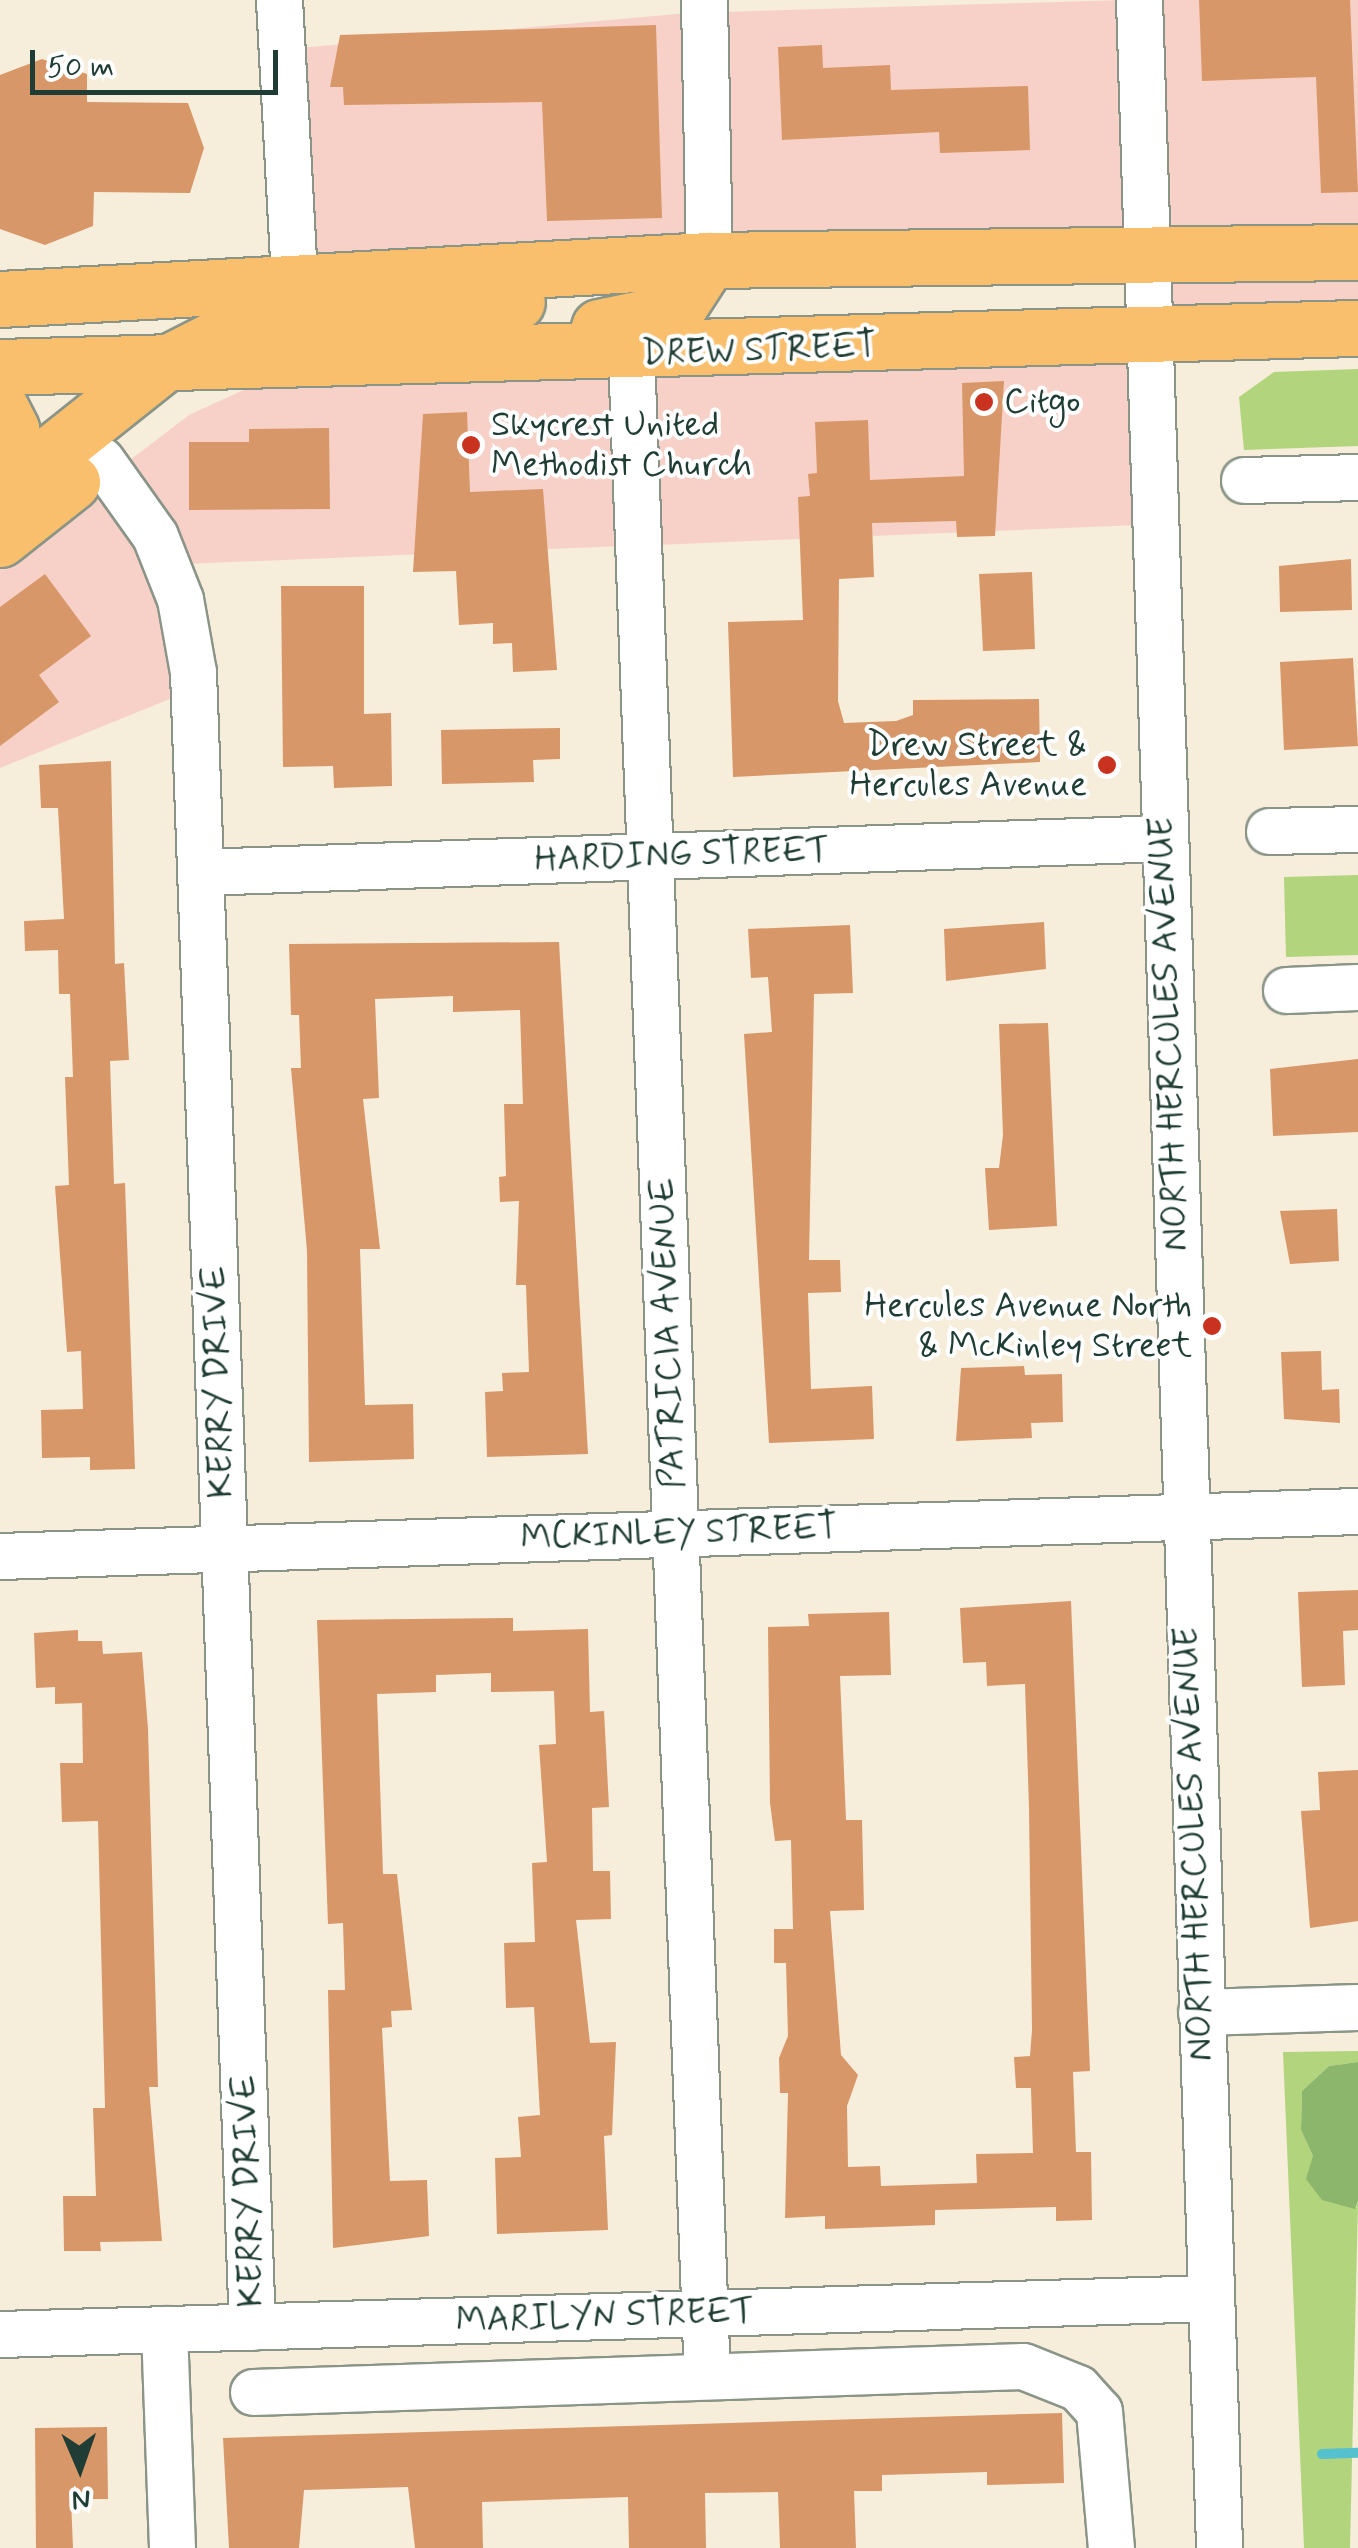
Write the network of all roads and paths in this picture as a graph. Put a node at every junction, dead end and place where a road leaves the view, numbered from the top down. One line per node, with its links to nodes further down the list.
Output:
1 (279, 0): 7 (street)
2 (704, 0): 6 (street)
3 (1139, 0): 4 (street, NORTH HERCULES AVENUE)
4 (1150, 250): 5 (main road, DREW STREET); 6 (main road, DREW STREET); 10 (street, NORTH HERCULES AVENUE)
5 (1358, 252)
6 (700, 278): 7 (main road, DREW STREET); 12 (main road); 14 (main road, DREW STREET)
7 (294, 282): 8 (main road, DREW STREET)
8 (0, 299)
9 (1358, 328): 10 (main road, DREW STREET)
10 (1152, 338): 11 (main road, DREW STREET); 23 (street, NORTH HERCULES AVENUE)
11 (631, 354): 12 (main road, DREW STREET); 24 (street, PATRICIA AVENUE)
12 (435, 359): 13 (main road, DREW STREET)
13 (256, 364): 14 (main road, DREW STREET); 17 (main road)
14 (161, 366): 15 (main road, DREW STREET); 20 (main road)
15 (0, 367)
16 (0, 407): 20 (main road)
17 (101, 460): 20 (main road); 25 (street, KERRY DRIVE)
18 (1358, 477): 19 (street)
19 (1244, 480)
20 (0, 508)
21 (1358, 829): 22 (street)
22 (1269, 831)
23 (1163, 838): 24 (street, HARDING STREET); 29 (street, NORTH HERCULES AVENUE)
24 (653, 856): 25 (street, HARDING STREET); 30 (street, PATRICIA AVENUE)
25 (201, 872): 31 (street, KERRY DRIVE)
26 (1358, 987): 27 (street)
27 (1286, 990)
28 (1358, 1511): 29 (street, MCKINLEY STREET)
29 (1182, 1517): 30 (street, MCKINLEY STREET); 34 (street, NORTH HERCULES AVENUE)
30 (674, 1532): 31 (street, MCKINLEY STREET); 36 (street, PATRICIA AVENUE)
31 (224, 1548): 32 (street, MCKINLEY STREET); 37 (street, KERRY DRIVE)
32 (0, 1556)
33 (1358, 2007): 34 (street)
34 (1201, 2012): 35 (street, NORTH HERCULES AVENUE)
35 (1210, 2298): 36 (street, MARILYN STREET); 44 (street, NORTH HERCULES AVENUE)
36 (704, 2312): 37 (street, MARILYN STREET); 40 (street, PATRICIA AVENUE)
37 (252, 2327): 38 (street, MARILYN STREET)
38 (164, 2329): 39 (street, MARILYN STREET); 42 (street)
39 (0, 2334)
40 (706, 2374): 41 (street); 43 (street)
41 (253, 2392)
42 (172, 2548)
43 (1111, 2548)
44 (1219, 2548)

